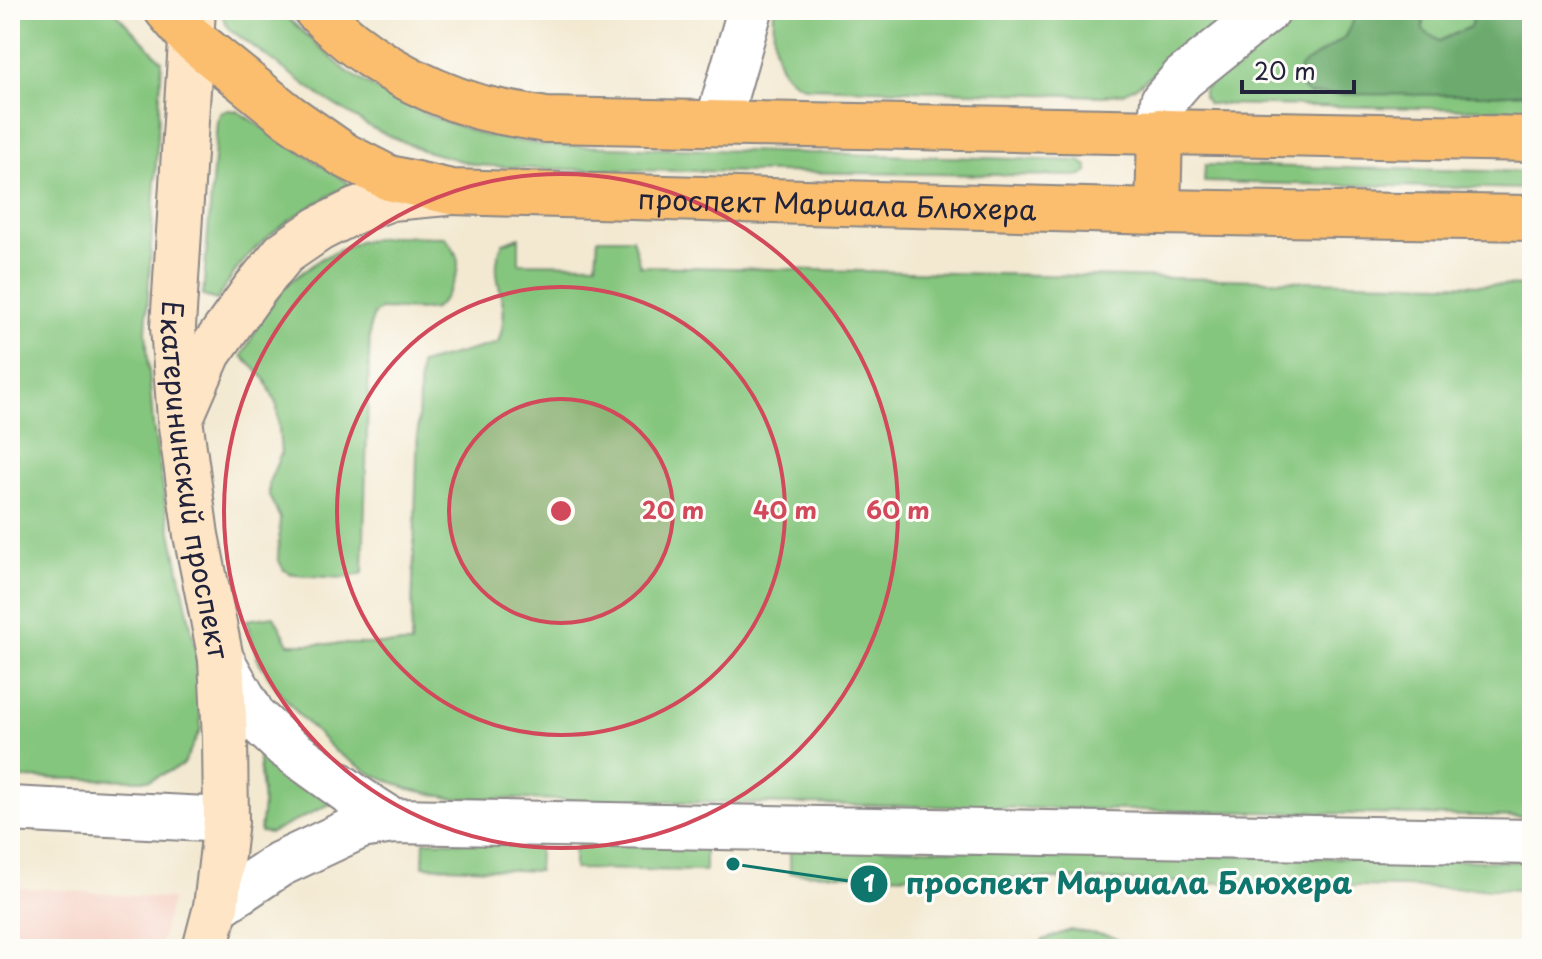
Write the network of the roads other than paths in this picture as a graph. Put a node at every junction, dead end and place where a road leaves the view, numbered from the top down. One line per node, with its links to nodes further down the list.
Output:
1 (316, 10): 5 (main road)
2 (750, 10): 5 (street)
3 (1268, 10): 6 (street)
4 (183, 19): 8 (main road, проспект Маршала Блюхера); 11 (street, Екатерининский проспект)
5 (718, 122): 6 (main road)
6 (1160, 131): 7 (main road); 9 (main road)
7 (1532, 139)
8 (451, 192): 9 (main road, проспект Маршала Блюхера); 11 (street)
9 (1158, 212): 10 (main road, проспект Маршала Блюхера)
10 (1532, 218)
11 (180, 419): 12 (street, Екатерининский проспект)
12 (221, 659): 14 (street, Екатерининский проспект); 15 (street)
13 (10, 809): 14 (street)
14 (226, 820): 17 (street, Екатерининский проспект)
15 (393, 821): 16 (street); 17 (street)
16 (1532, 842)
17 (216, 907): 18 (street, Екатерининский проспект)
18 (205, 949)

